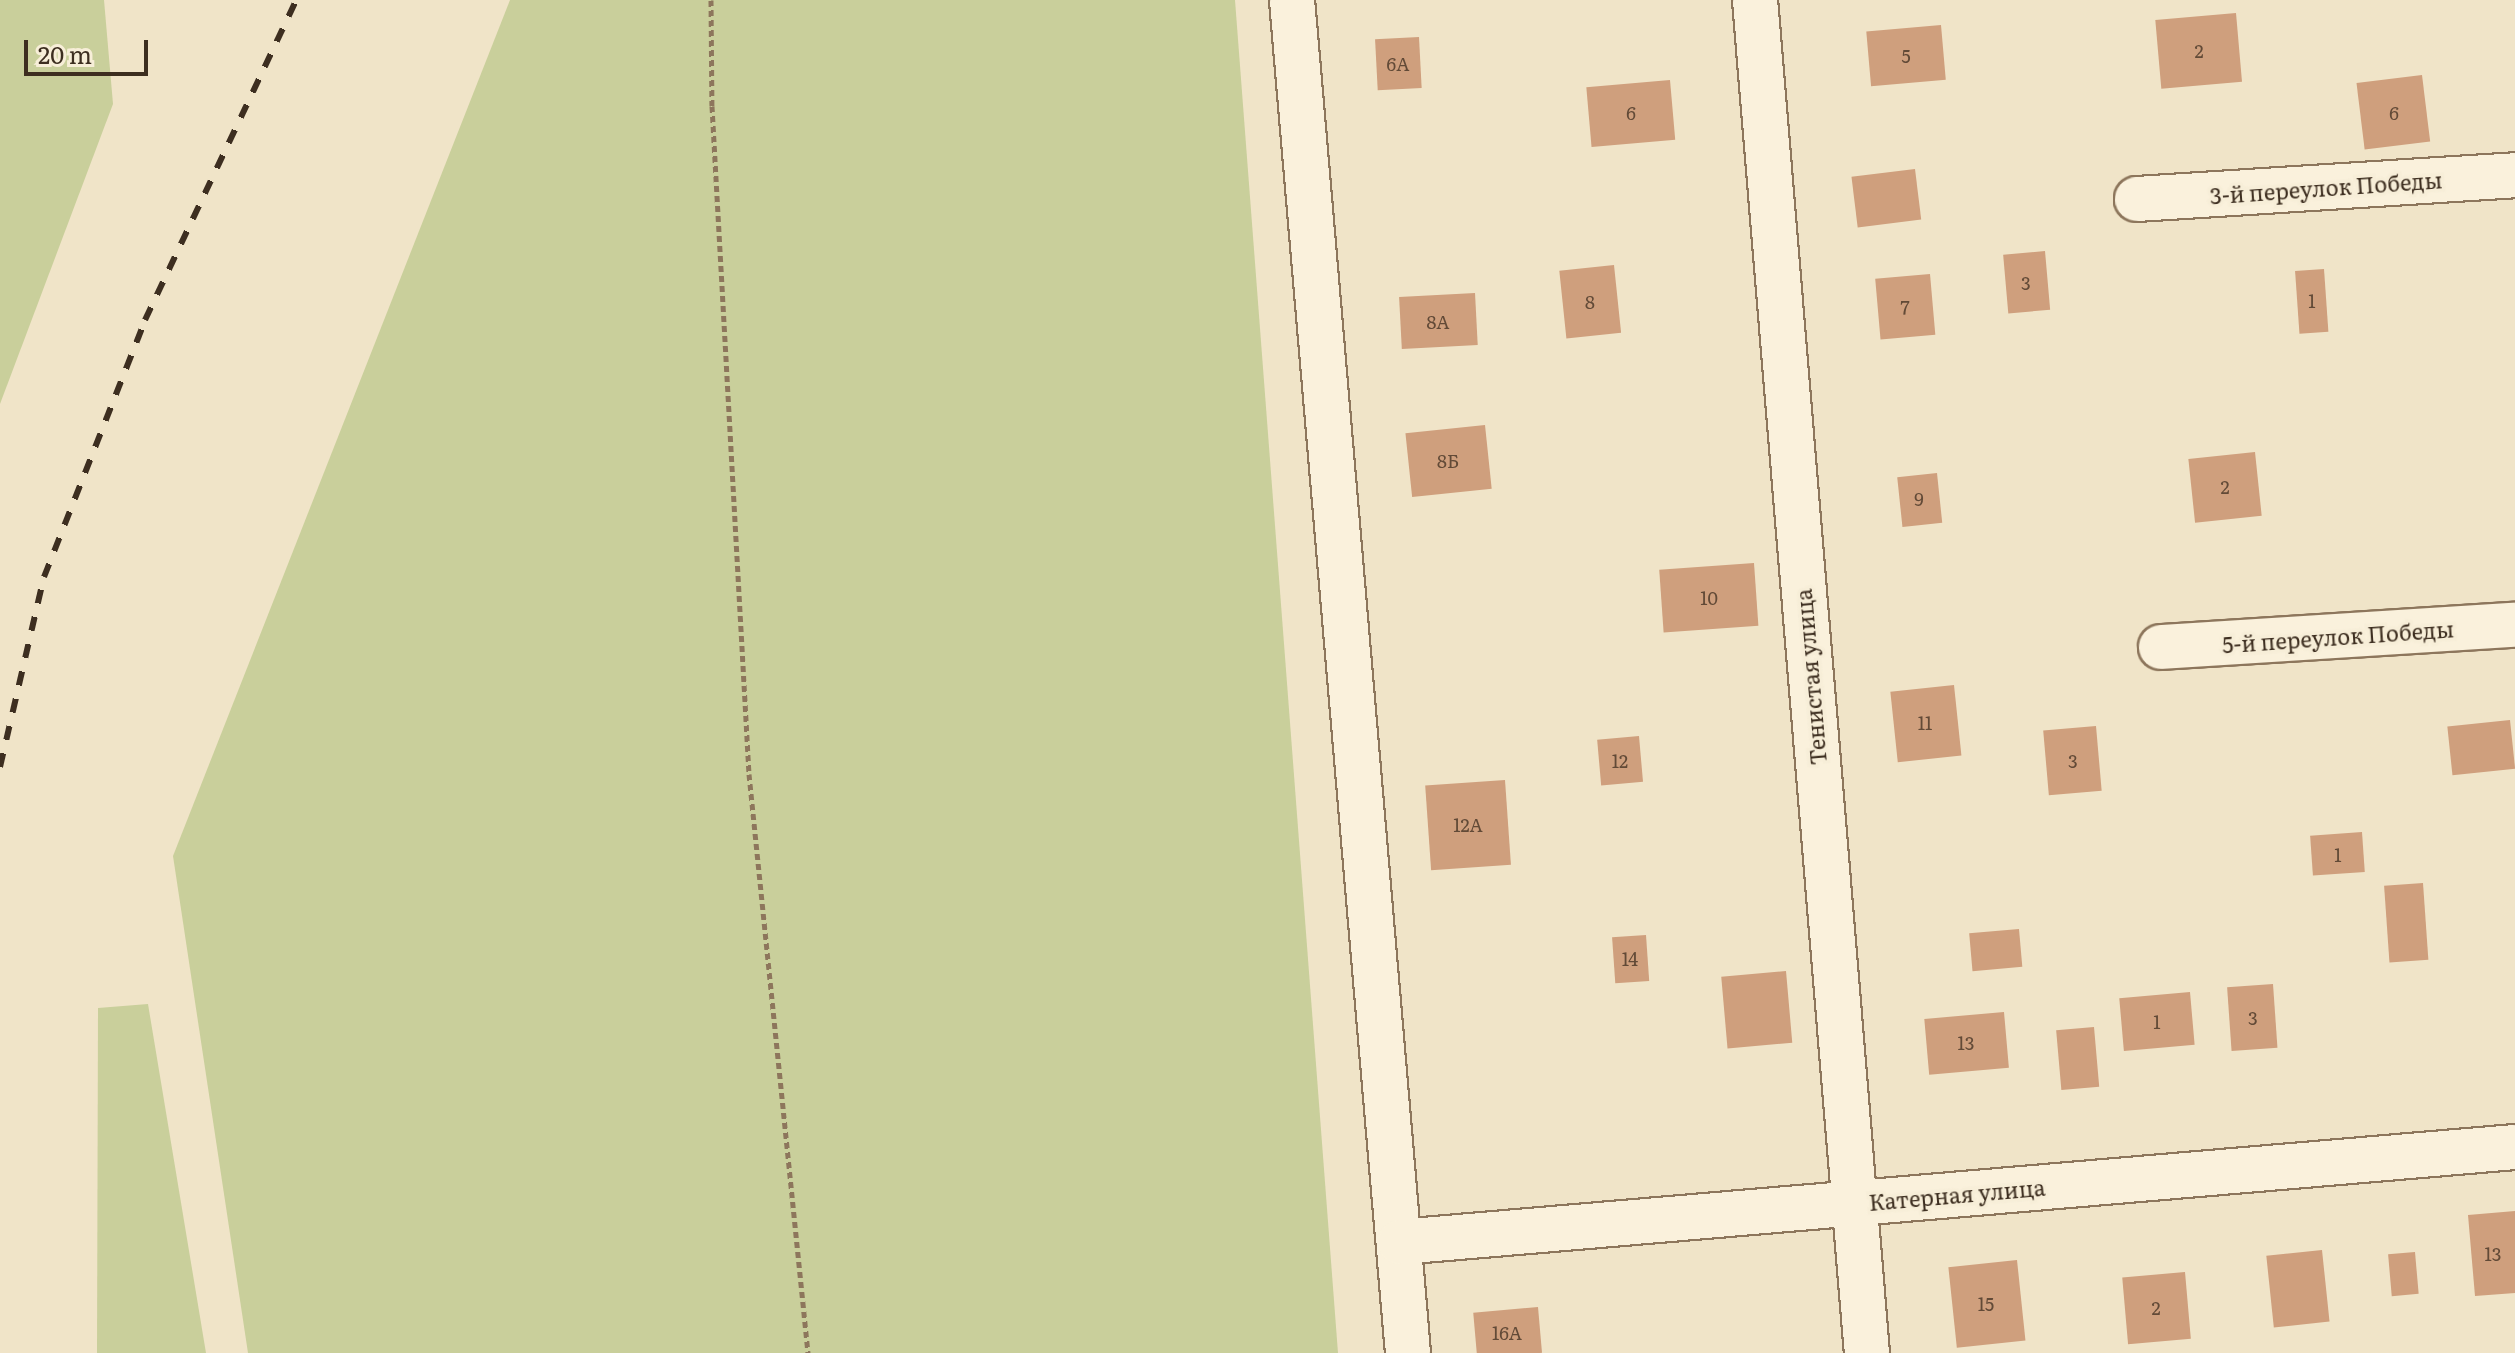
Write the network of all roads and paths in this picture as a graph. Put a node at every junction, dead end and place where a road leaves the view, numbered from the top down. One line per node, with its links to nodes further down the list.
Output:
1 (711, 0): 11 (path)
2 (1292, 0): 10 (street)
3 (1755, 0): 9 (street, Тенистая улица)
4 (2515, 175): 5 (street, 3-й переулок Победы)
5 (2137, 199)
6 (2515, 625): 7 (street, 5-й переулок Победы)
7 (2161, 647)
8 (2515, 1147): 9 (street, Катерная улица)
9 (1853, 1203): 10 (street, Катерная улица); 13 (street, Тенистая улица)
10 (1400, 1242): 12 (street)
11 (808, 1353)
12 (1408, 1353)
13 (1867, 1353)

